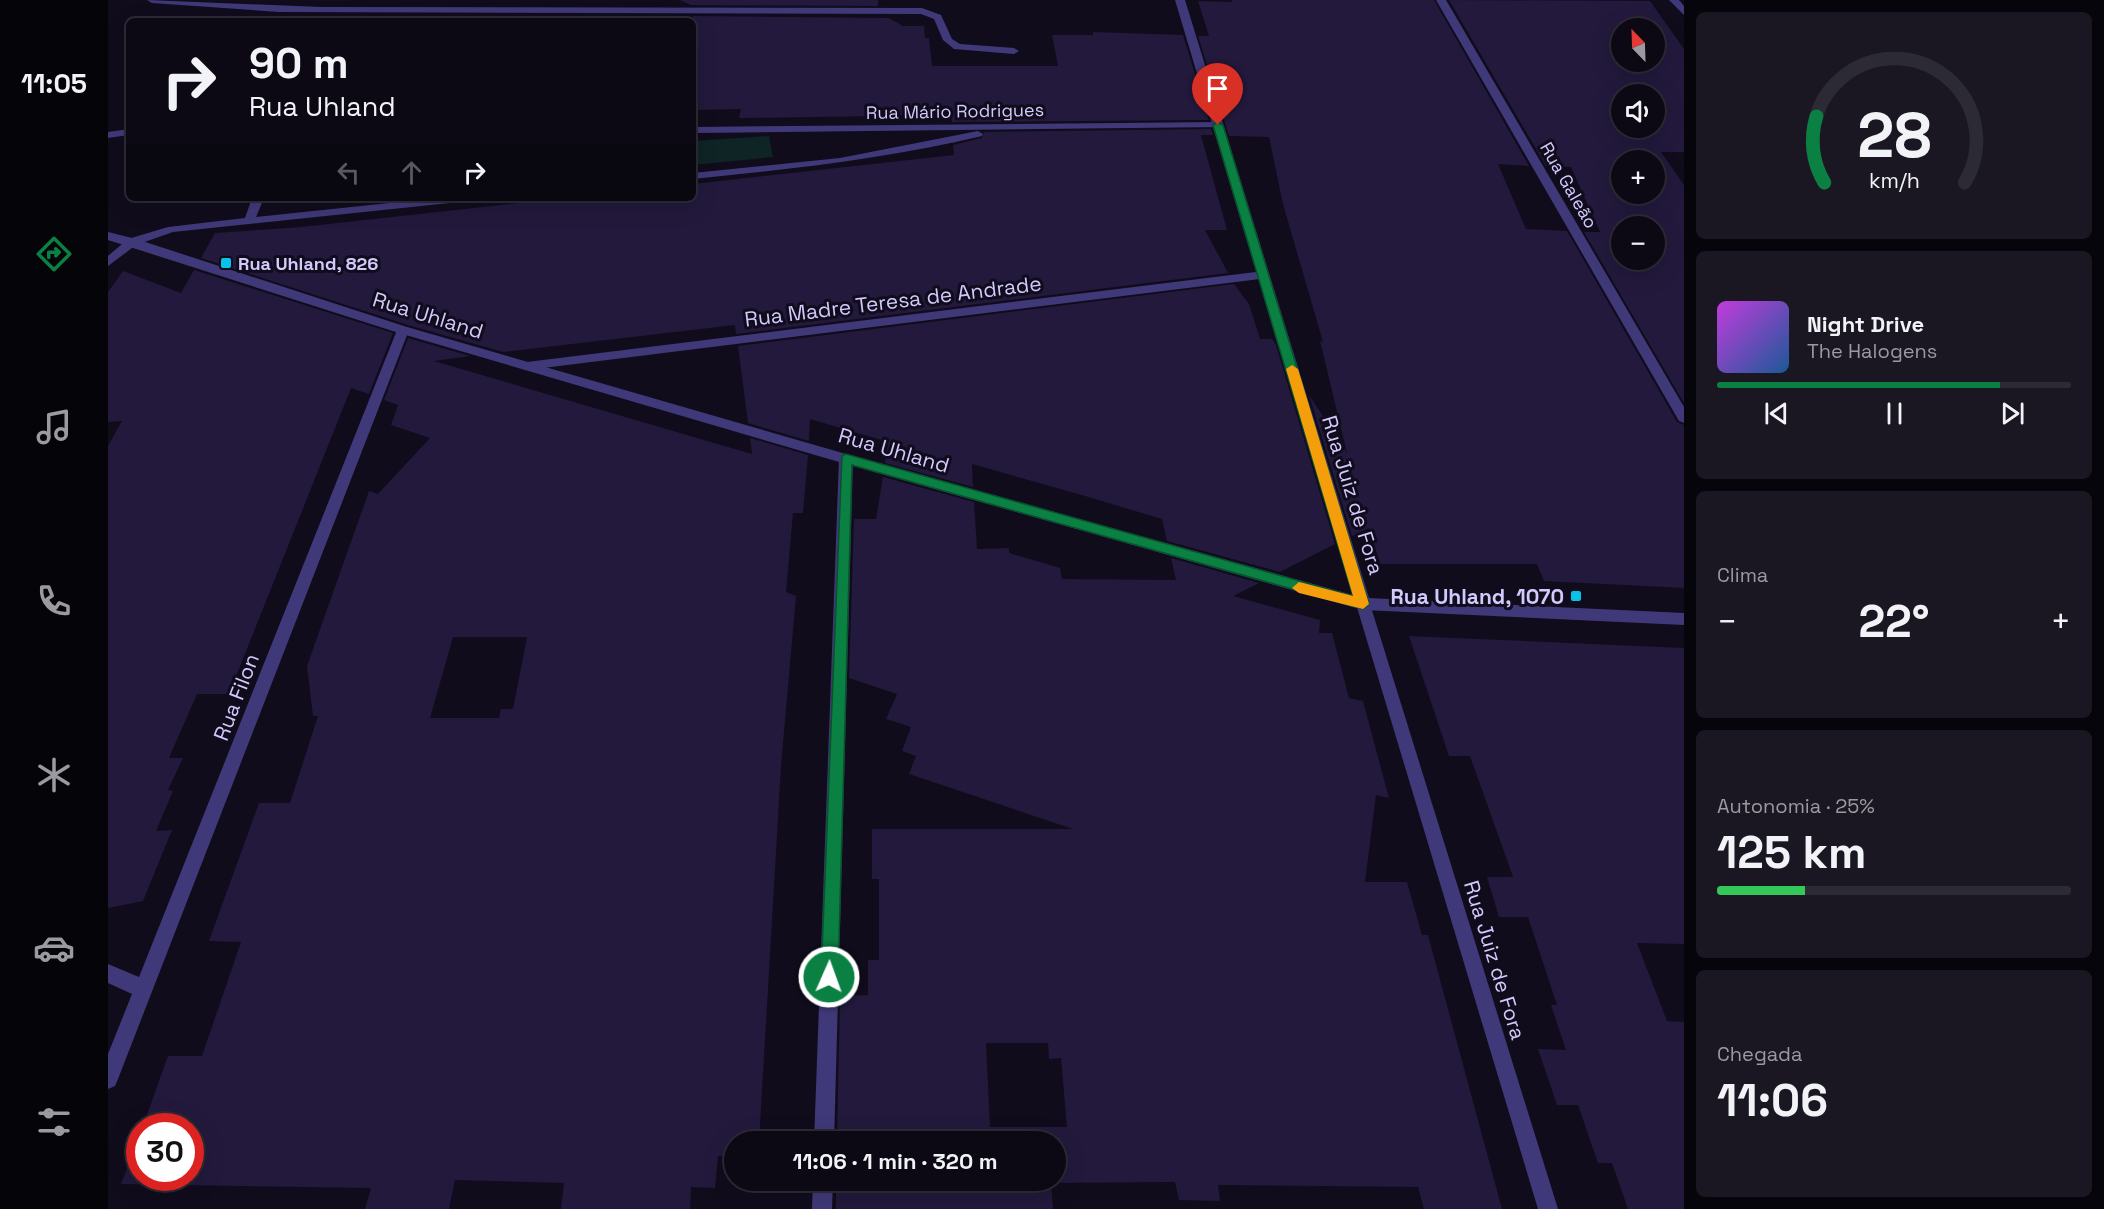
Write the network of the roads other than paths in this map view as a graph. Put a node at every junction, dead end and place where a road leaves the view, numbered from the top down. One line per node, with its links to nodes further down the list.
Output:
1 (152, 0): 5 (street)
2 (1180, 0): 8 (street, Rua Juiz de Fora)
3 (1441, 0): 23 (street, Rua Galeão)
4 (1674, 0): 6 (street)
5 (649, 4): 7 (street)
6 (1684, 12)
7 (1014, 51)
8 (1218, 125): 9 (street, Rua Mário Rodrigues); 20 (street, Rua Juiz de Fora)
9 (1008, 127): 10 (street, Rua Mário Rodrigues); 13 (street)
10 (696, 130)
11 (126, 132): 12 (street)
12 (108, 135)
13 (696, 176)
14 (257, 201): 16 (street)
15 (438, 201): 16 (street)
16 (250, 219): 18 (street)
17 (108, 236): 18 (street, Rua Uhland)
18 (132, 242): 19 (street); 21 (street, Rua Uhland)
19 (108, 262)
20 (1264, 275): 22 (street, Rua Madre Teresa de Andrade); 25 (street, Rua Juiz de Fora)
21 (403, 330): 22 (street, Rua Uhland); 28 (street, Rua Filon)
22 (527, 366): 24 (street, Rua Uhland)
23 (1684, 418)
24 (846, 459): 25 (street, Rua Uhland); 30 (street)
25 (1363, 604): 26 (street, Rua Uhland); 33 (street, Rua Juiz de Fora)
26 (1684, 619)
27 (108, 973): 28 (street)
28 (144, 989): 29 (street, Rua Filon)
29 (108, 1079)
30 (824, 1131)
31 (823, 1191): 32 (street)
32 (822, 1209)
33 (1548, 1209)

